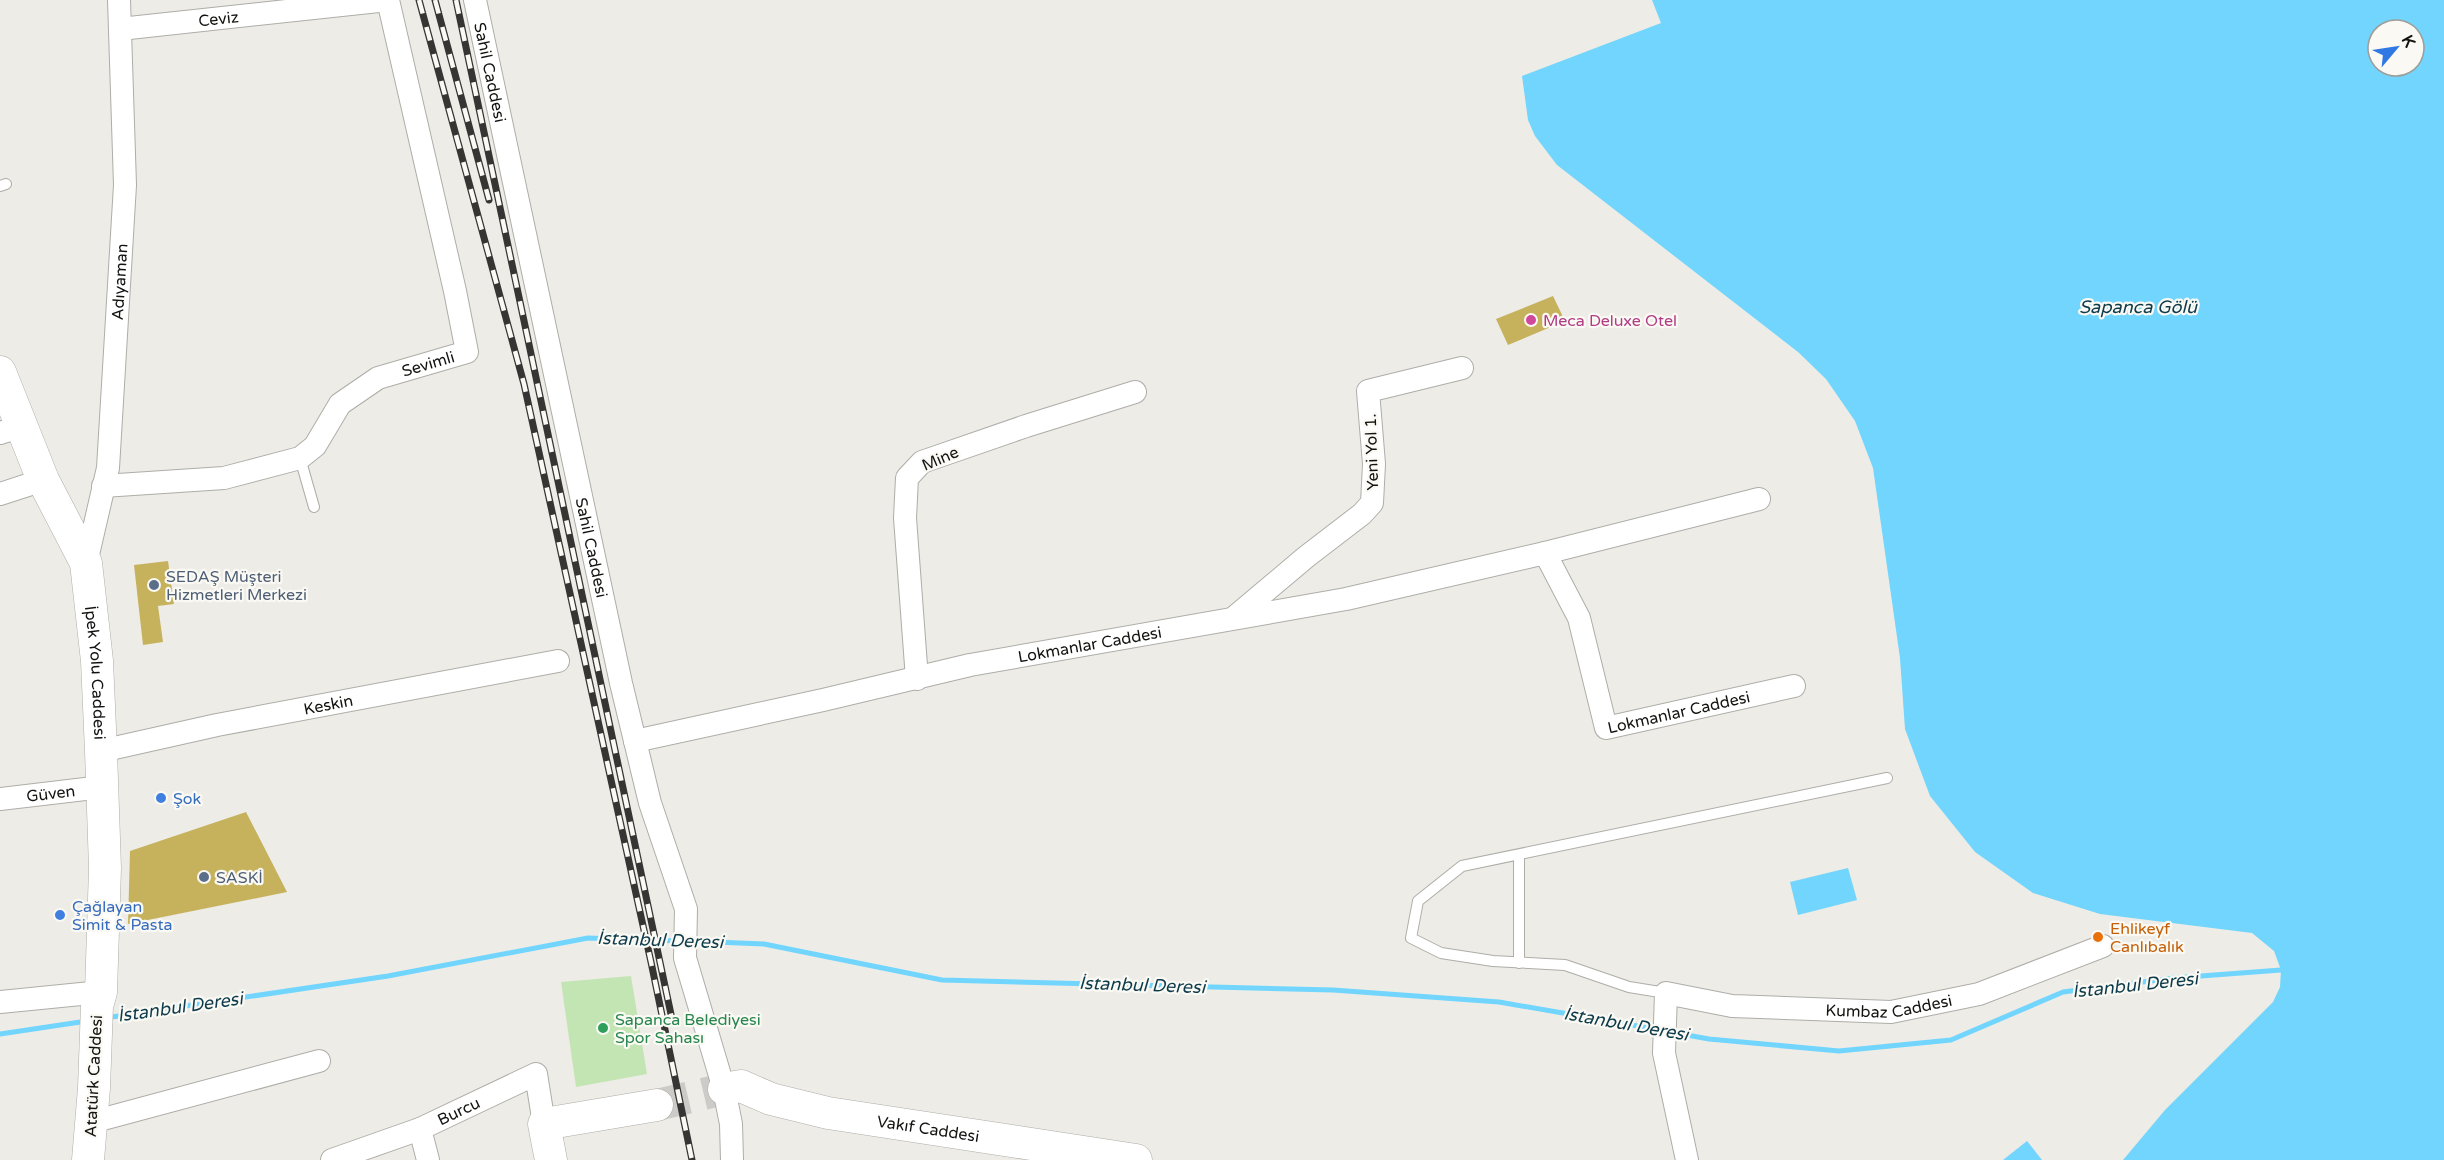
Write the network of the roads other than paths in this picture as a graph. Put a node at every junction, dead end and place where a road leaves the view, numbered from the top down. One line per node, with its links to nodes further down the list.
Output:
1 (119, 0): 4 (street, Adıyaman)
2 (388, 0): 4 (street, Ceviz); 9 (street, Sevimli)
3 (475, 0): 21 (street, Sahil Caddesi)
4 (120, 29): 11 (street, Adıyaman)
5 (1462, 368): 17 (street, Yeni Yol 1.)
6 (0, 372): 8 (street, İpek Yolu Caddesi)
7 (1135, 392): 19 (street, Mine)
8 (11, 430): 10 (street, İpek Yolu Caddesi)
9 (300, 458): 11 (street); 14 (lane)
10 (43, 480): 12 (street); 16 (street, İpek Yolu Caddesi)
11 (103, 486): 16 (street, Adıyaman)
12 (0, 494)
13 (1759, 499): 15 (street, Lokmanlar Caddesi)
14 (314, 507)
15 (1545, 553): 17 (street, Lokmanlar Caddesi); 20 (street, Lokmanlar Caddesi)
16 (86, 563): 22 (street, İpek Yolu Caddesi)
17 (1235, 617): 19 (street, Lokmanlar Caddesi)
18 (558, 661): 22 (street, Keskin)
19 (917, 678): 21 (street, Lokmanlar Caddesi)
20 (1794, 686)
21 (635, 741): 33 (street, Sahil Caddesi)
22 (101, 751): 24 (street, İpek Yolu Caddesi)
23 (1887, 777): 26 (lane)
24 (102, 787): 25 (street, Güven); 30 (street, İpek Yolu Caddesi)
25 (0, 799)
26 (1519, 856): 28 (lane); 28 (lane)
27 (2103, 946): 29 (street, Kumbaz Caddesi)
28 (1519, 963): 29 (lane)
29 (1666, 993): 44 (street)
30 (99, 999): 31 (street); 35 (street, Atatürk Caddesi)
31 (0, 1002)
32 (320, 1061): 35 (street)
33 (724, 1089): 42 (street, Sahil Caddesi); 43 (street, Vakıf Caddesi)
34 (657, 1105): 36 (street)
35 (92, 1122): 38 (street, Atatürk Caddesi)
36 (544, 1124): 37 (street, Burcu); 41 (street)
37 (420, 1129): 39 (street, Burcu); 40 (street)
38 (88, 1160)
39 (332, 1160)
40 (428, 1160)
41 (551, 1160)
42 (732, 1160)
43 (1136, 1160)
44 (1687, 1160)

